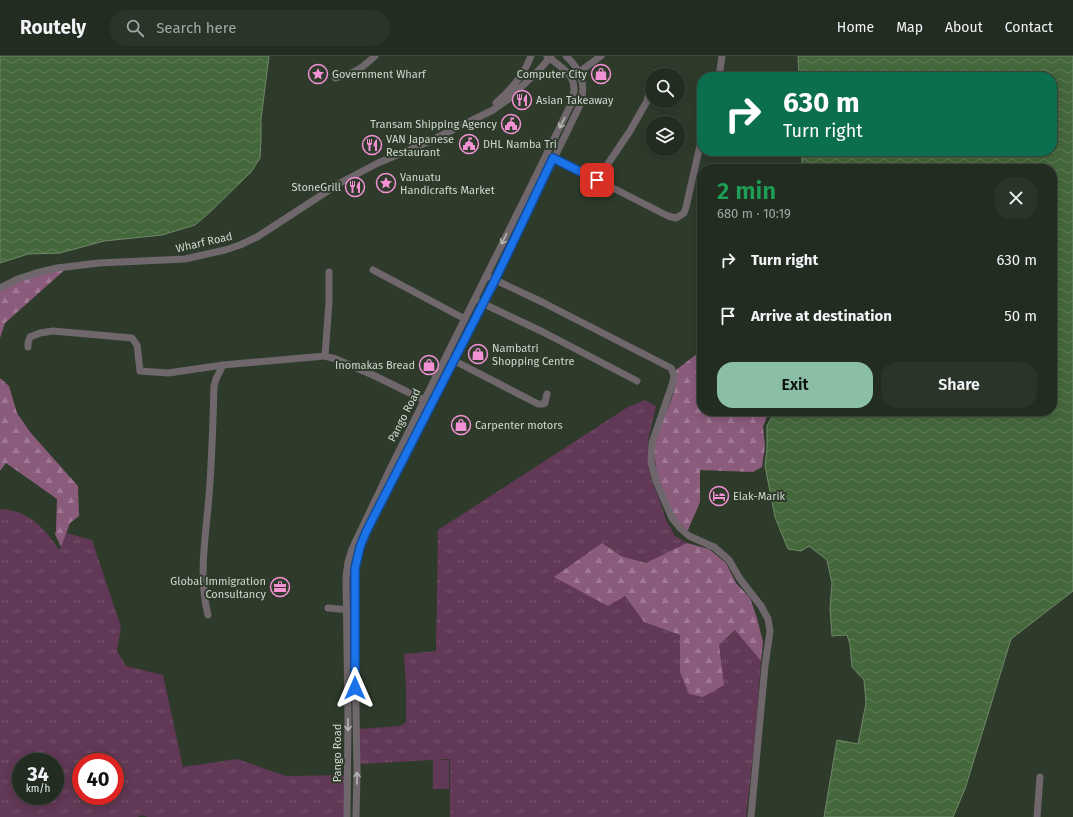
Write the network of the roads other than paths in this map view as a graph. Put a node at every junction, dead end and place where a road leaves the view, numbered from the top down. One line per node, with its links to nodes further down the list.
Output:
1 (375, 56): 9 (street)
2 (531, 56): 12 (street, Wharf Road)
3 (566, 56): 7 (street, Pango Road)
4 (601, 56): 7 (street)
5 (722, 56): 8 (street)
6 (549, 57): 10 (street); 12 (street, Wharf Road)
7 (579, 72): 10 (street); 15 (street, Pango Road)
8 (720, 72)
9 (334, 78)
10 (571, 78): 13 (street, Pango Road, one-way to 13)
11 (645, 105): 16 (street)
12 (481, 117): 21 (street, Wharf Road)
13 (546, 154): 15 (street); 19 (street, Pango Road, one-way to 19)
14 (698, 156): 16 (street)
15 (553, 158): 16 (street); 20 (street, Pango Road)
16 (597, 180)
17 (373, 270): 24 (street)
18 (329, 272): 26 (street)
19 (486, 276): 20 (street); 22 (street, Pango Road)
20 (495, 280): 23 (street, Pango Road); 40 (street)
21 (0, 288)
22 (474, 300): 23 (street); 24 (street, Pango Road)
23 (483, 303): 28 (street, Pango Road); 30 (street)
24 (465, 319): 27 (street, Pango Road)
25 (28, 347): 29 (street)
26 (325, 356): 29 (street); 32 (street)
27 (445, 357): 28 (street); 32 (street, Pango Road)
28 (454, 361): 31 (street); 32 (street, Pango Road)
29 (223, 365): 36 (street)
30 (638, 381)
31 (547, 394)
32 (427, 402): 34 (street, Pango Road); 35 (street, Pango Road)
33 (328, 608): 34 (street)
34 (346, 610): 35 (street); 38 (street, Pango Road, one-way to 38)
35 (354, 610): 39 (street, Pango Road, one-way to 35)
36 (208, 615)
37 (1040, 777): 41 (street)
38 (347, 817)
39 (356, 817)
40 (751, 817)
41 (1037, 817)

